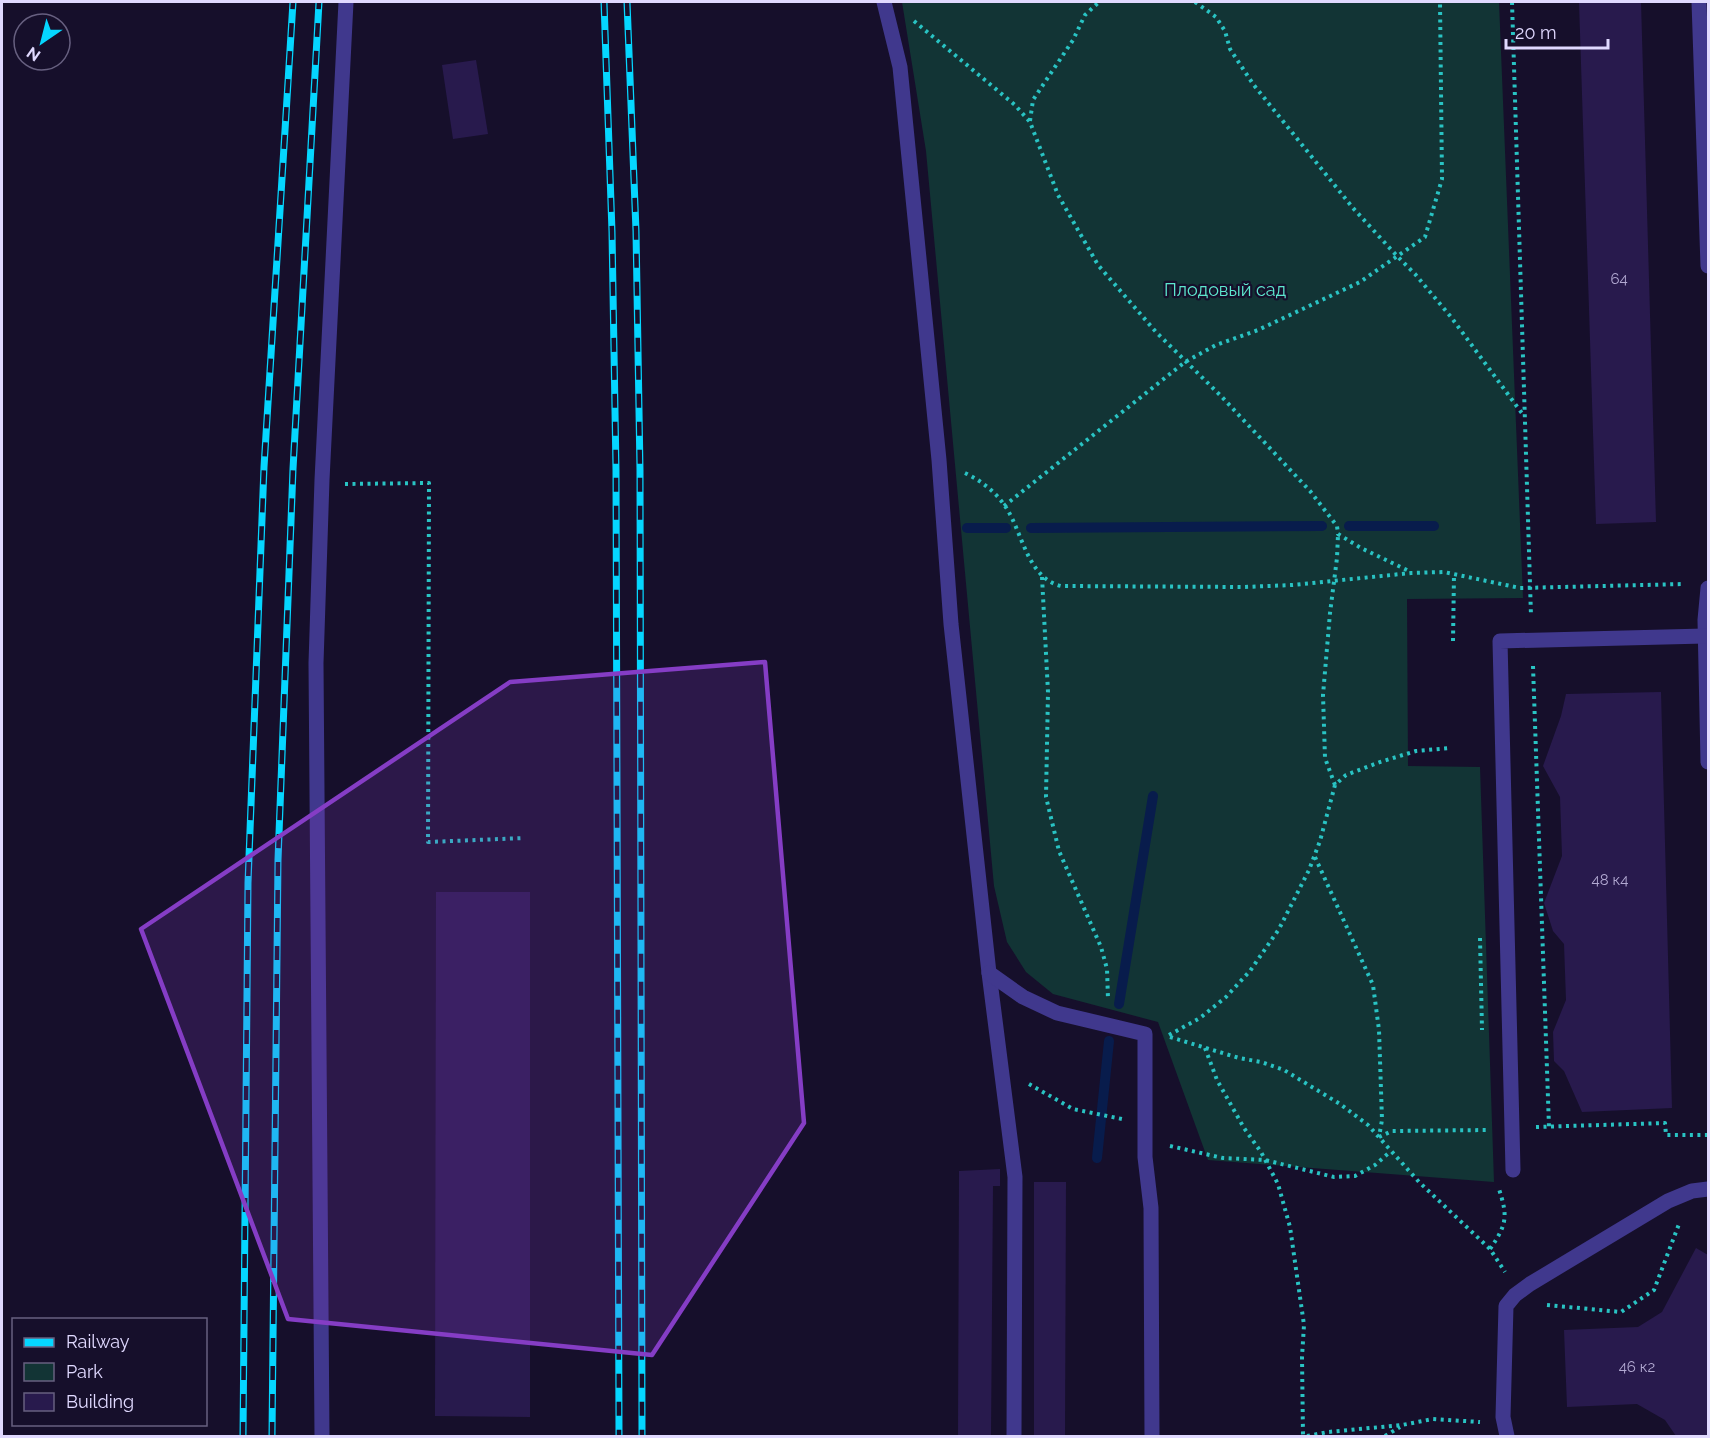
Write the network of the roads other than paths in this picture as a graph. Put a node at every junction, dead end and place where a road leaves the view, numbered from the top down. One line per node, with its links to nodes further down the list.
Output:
1 (346, 2): 12 (lane)
2 (884, 2): 8 (lane)
3 (1699, 2): 4 (lane)
4 (1708, 266)
5 (1708, 588): 6 (lane)
6 (1705, 636): 7 (lane); 9 (lane)
7 (1708, 762)
8 (989, 973): 13 (lane); 14 (lane)
9 (1513, 1170)
10 (1708, 1189): 11 (lane)
11 (1506, 1430)
12 (322, 1437)
13 (1014, 1437)
14 (1152, 1437)

